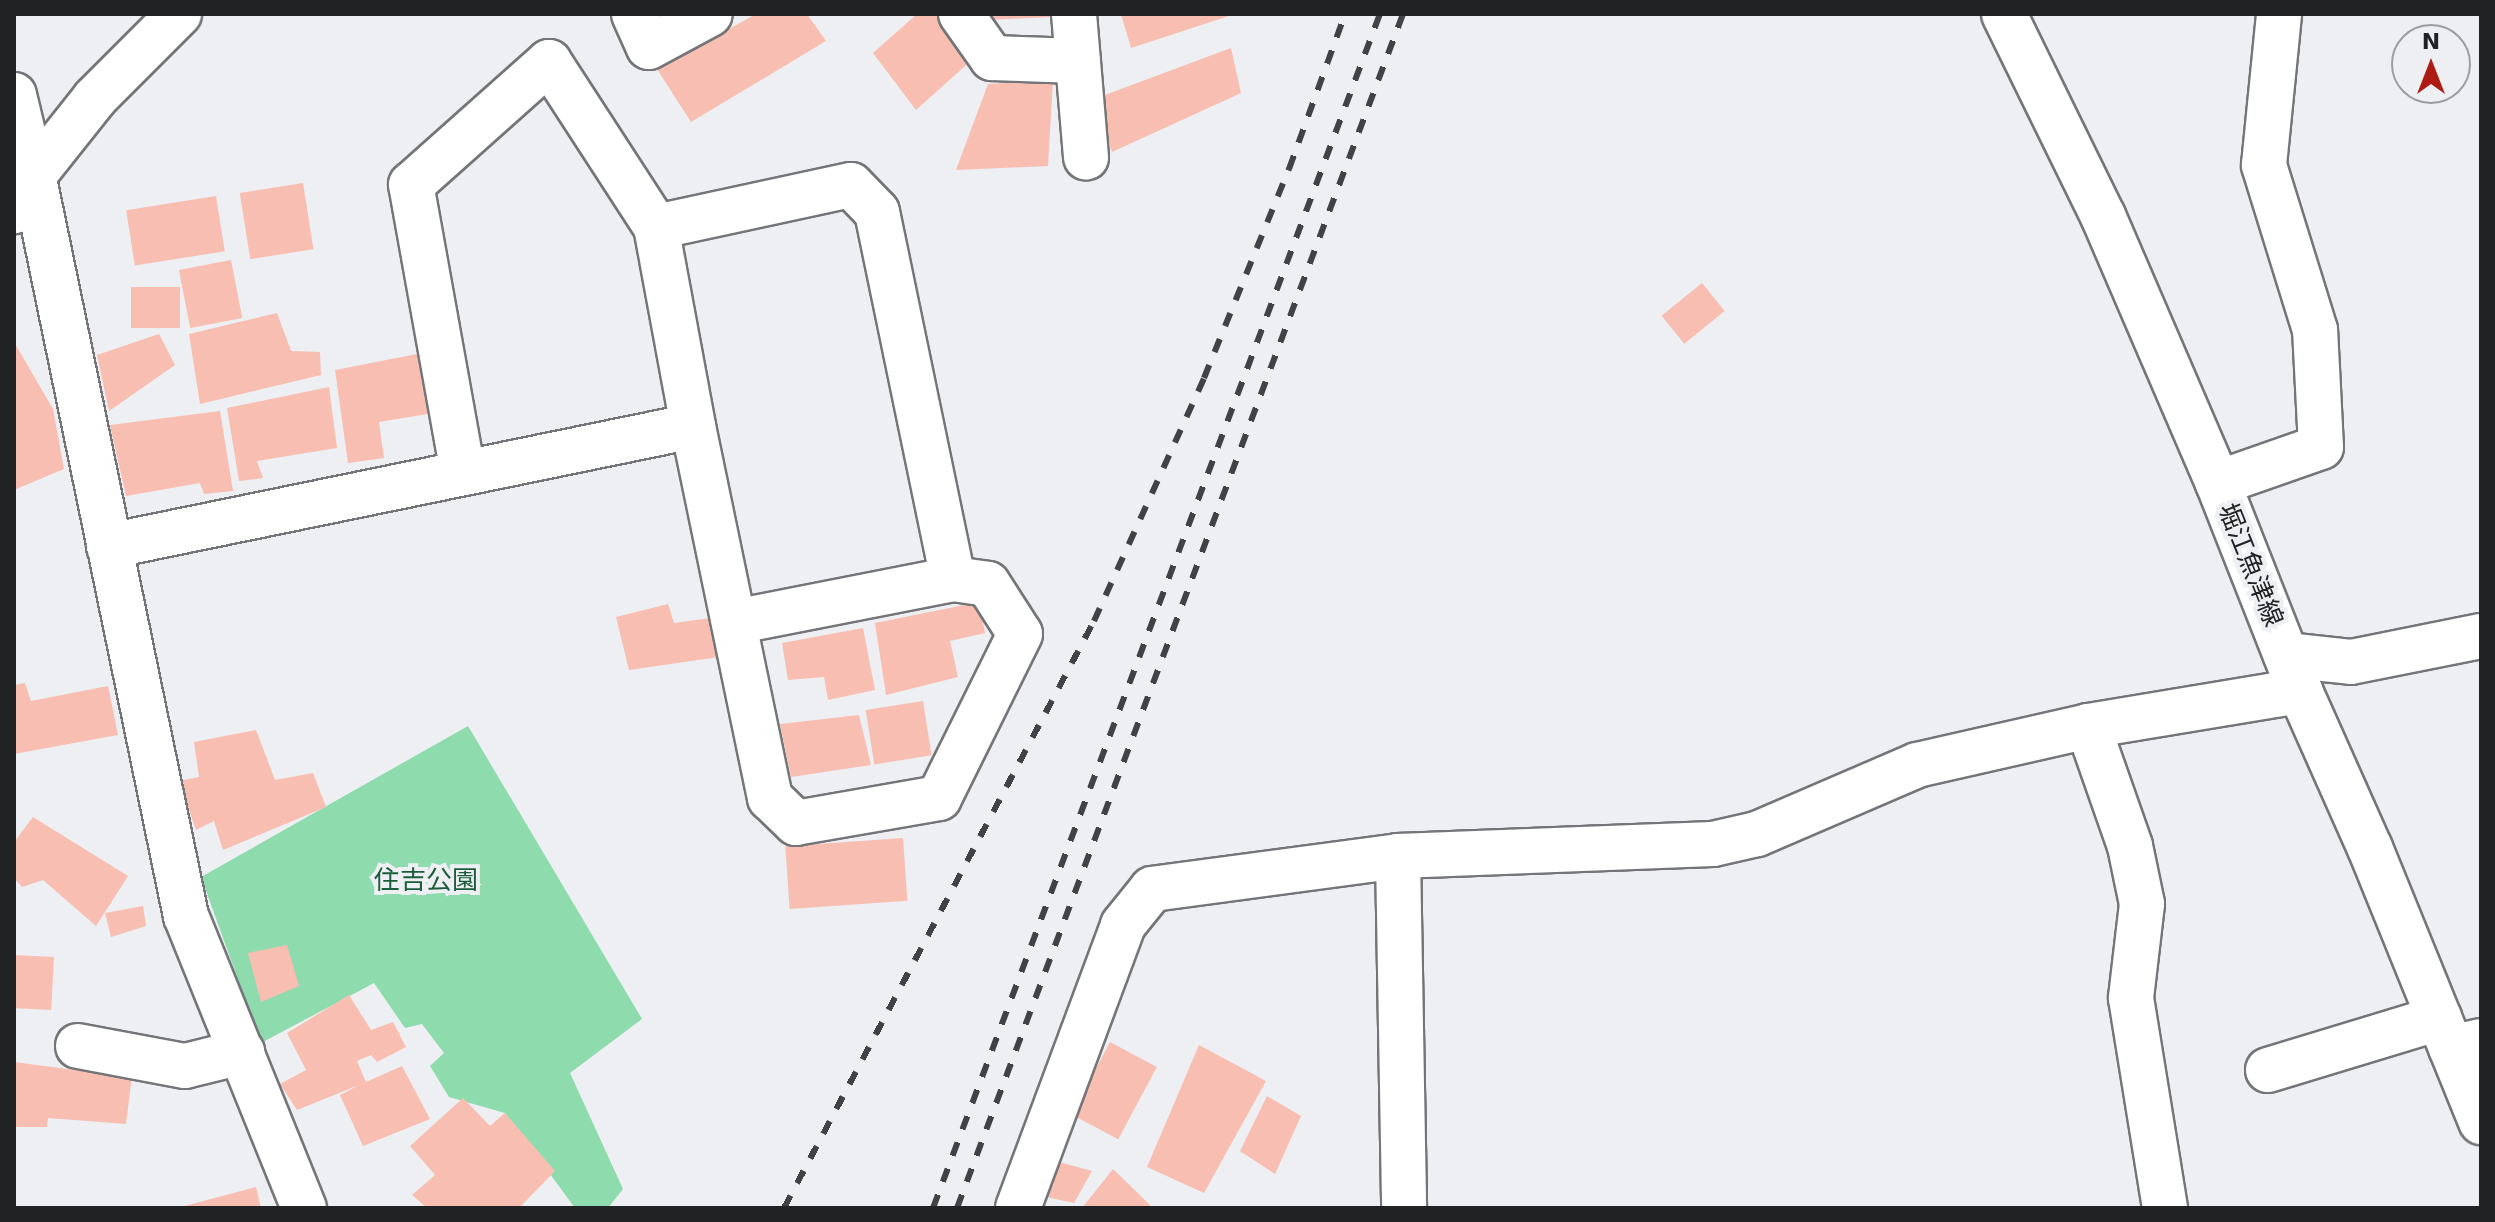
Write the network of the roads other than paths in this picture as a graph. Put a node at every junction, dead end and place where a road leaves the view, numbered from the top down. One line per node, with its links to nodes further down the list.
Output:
1 (179, 14): 11 (street)
2 (634, 14): 3 (street)
3 (710, 14)
4 (961, 14): 8 (street)
5 (1074, 14): 8 (street)
6 (2004, 14): 15 (street, 堀江魚津線)
7 (2279, 14): 15 (street)
8 (1078, 61): 10 (street)
9 (14, 95): 11 (street)
10 (1086, 158)
11 (21, 197): 16 (street)
12 (656, 227): 13 (street); 14 (street); 17 (street)
13 (693, 426): 14 (street); 18 (street)
14 (463, 473): 16 (street)
15 (2218, 483): 20 (street, 堀江魚津線)
16 (109, 546): 25 (street)
17 (953, 579): 18 (street); 18 (street)
18 (734, 622)
19 (2481, 636): 20 (street)
20 (2293, 673): 21 (street); 23 (street, 堀江魚津線)
21 (2088, 726): 22 (street); 31 (street)
22 (1398, 856): 29 (street); 30 (street)
23 (2457, 1036): 26 (street); 27 (street, 堀江魚津線)
24 (78, 1046): 25 (street)
25 (242, 1052): 28 (street)
26 (2268, 1070)
27 (2481, 1122)
28 (304, 1208)
29 (1018, 1208)
30 (1404, 1208)
31 (2165, 1208)

